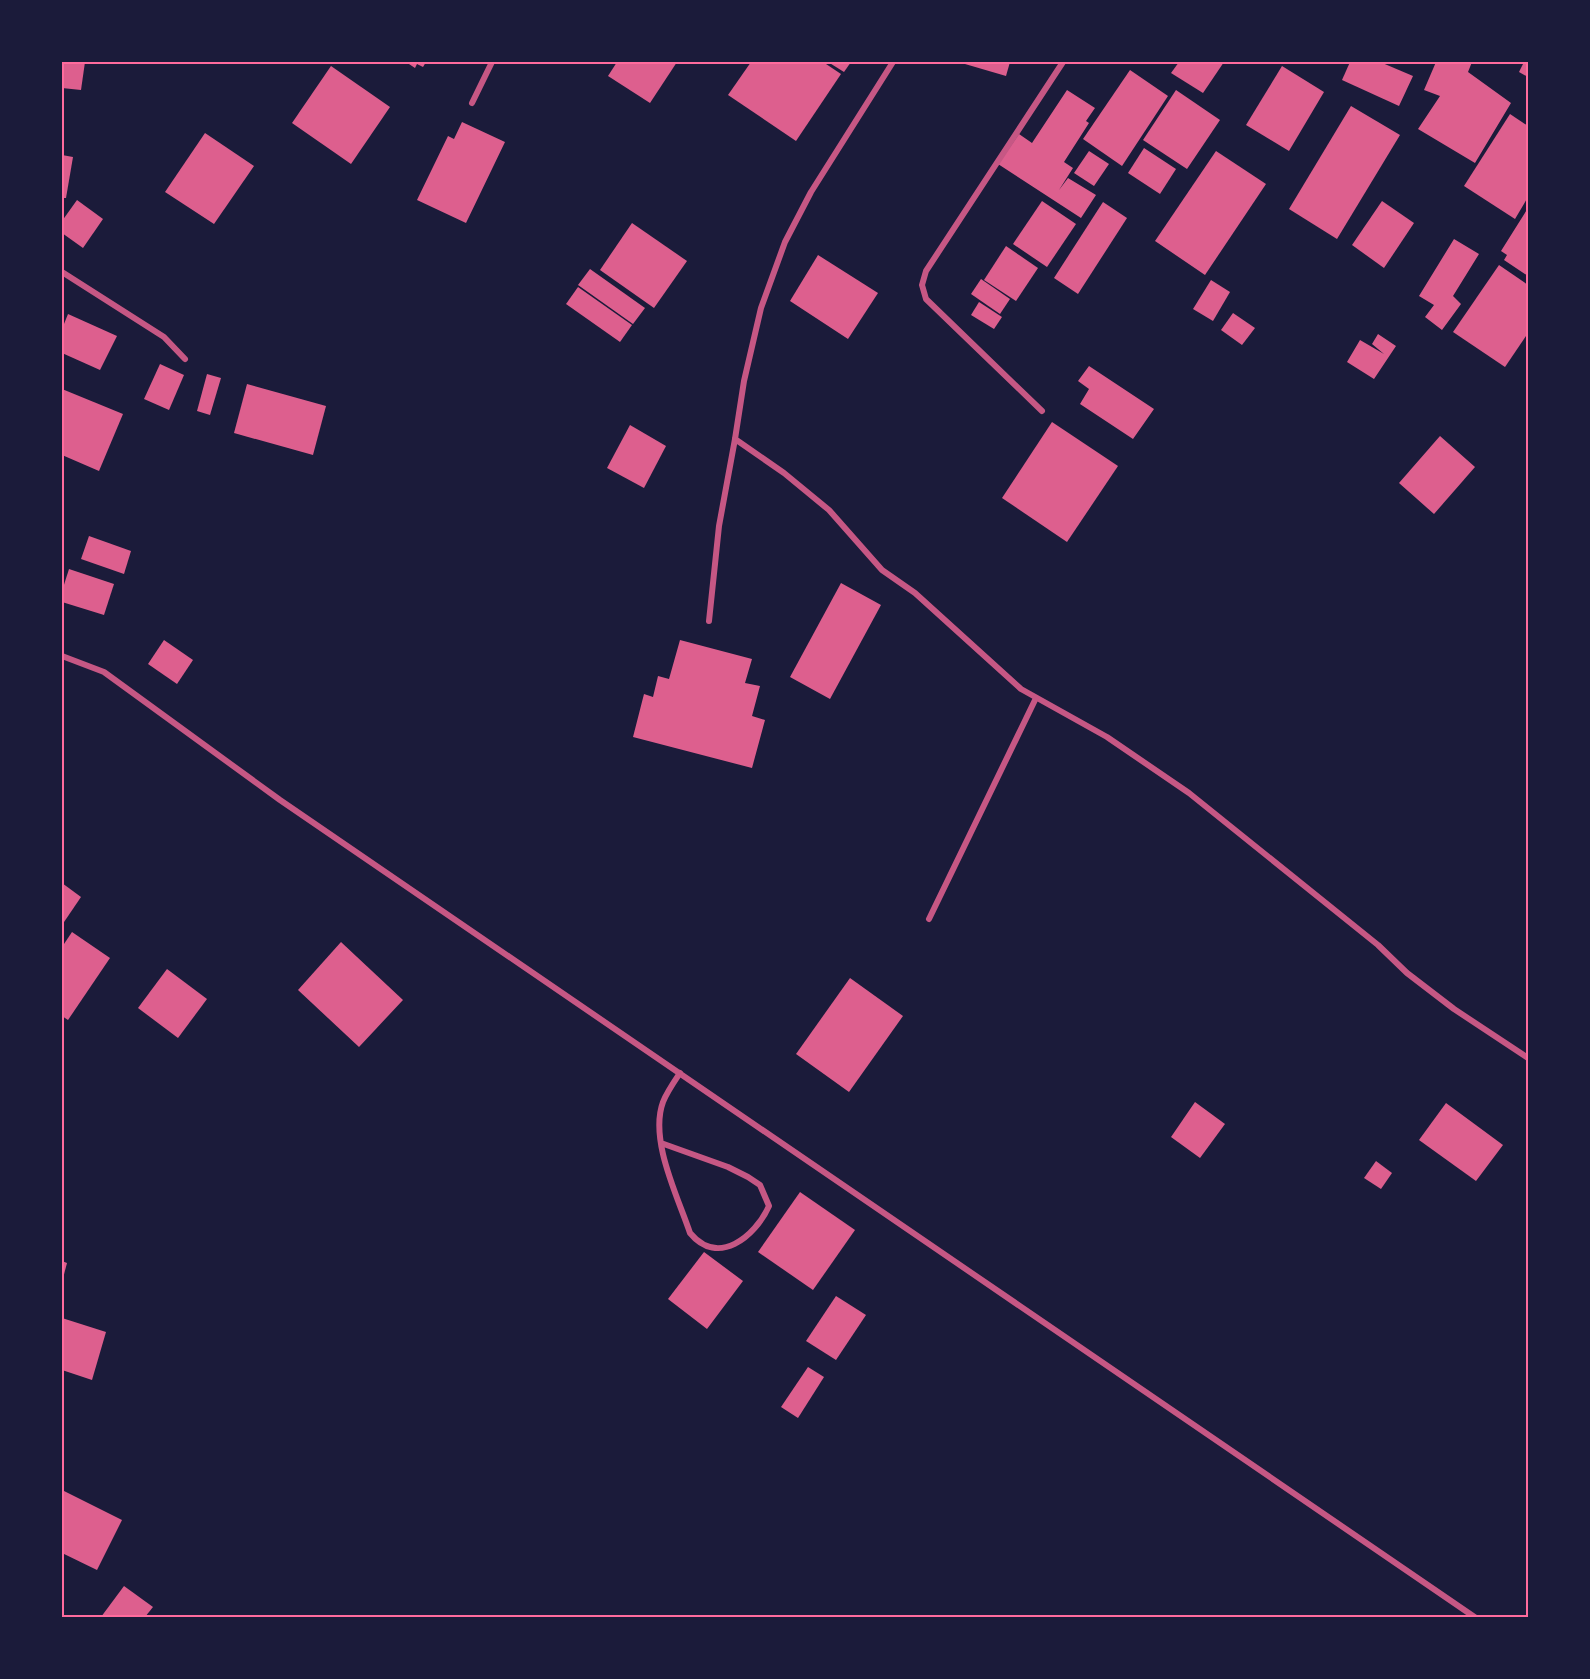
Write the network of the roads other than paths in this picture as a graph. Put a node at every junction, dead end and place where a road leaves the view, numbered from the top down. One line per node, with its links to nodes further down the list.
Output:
1 (492, 62): 4 (street)
2 (893, 62): 8 (street)
3 (1063, 62): 7 (street)
4 (472, 103)
5 (62, 272): 6 (street)
6 (185, 359)
7 (1042, 411)
8 (735, 439): 9 (street); 11 (street)
9 (709, 621)
10 (62, 656): 14 (street)
11 (1036, 698): 12 (street); 13 (street)
12 (928, 919)
13 (1528, 1058)
14 (680, 1073): 15 (street); 16 (street)
15 (661, 1143): 15 (street)
16 (1476, 1617)

